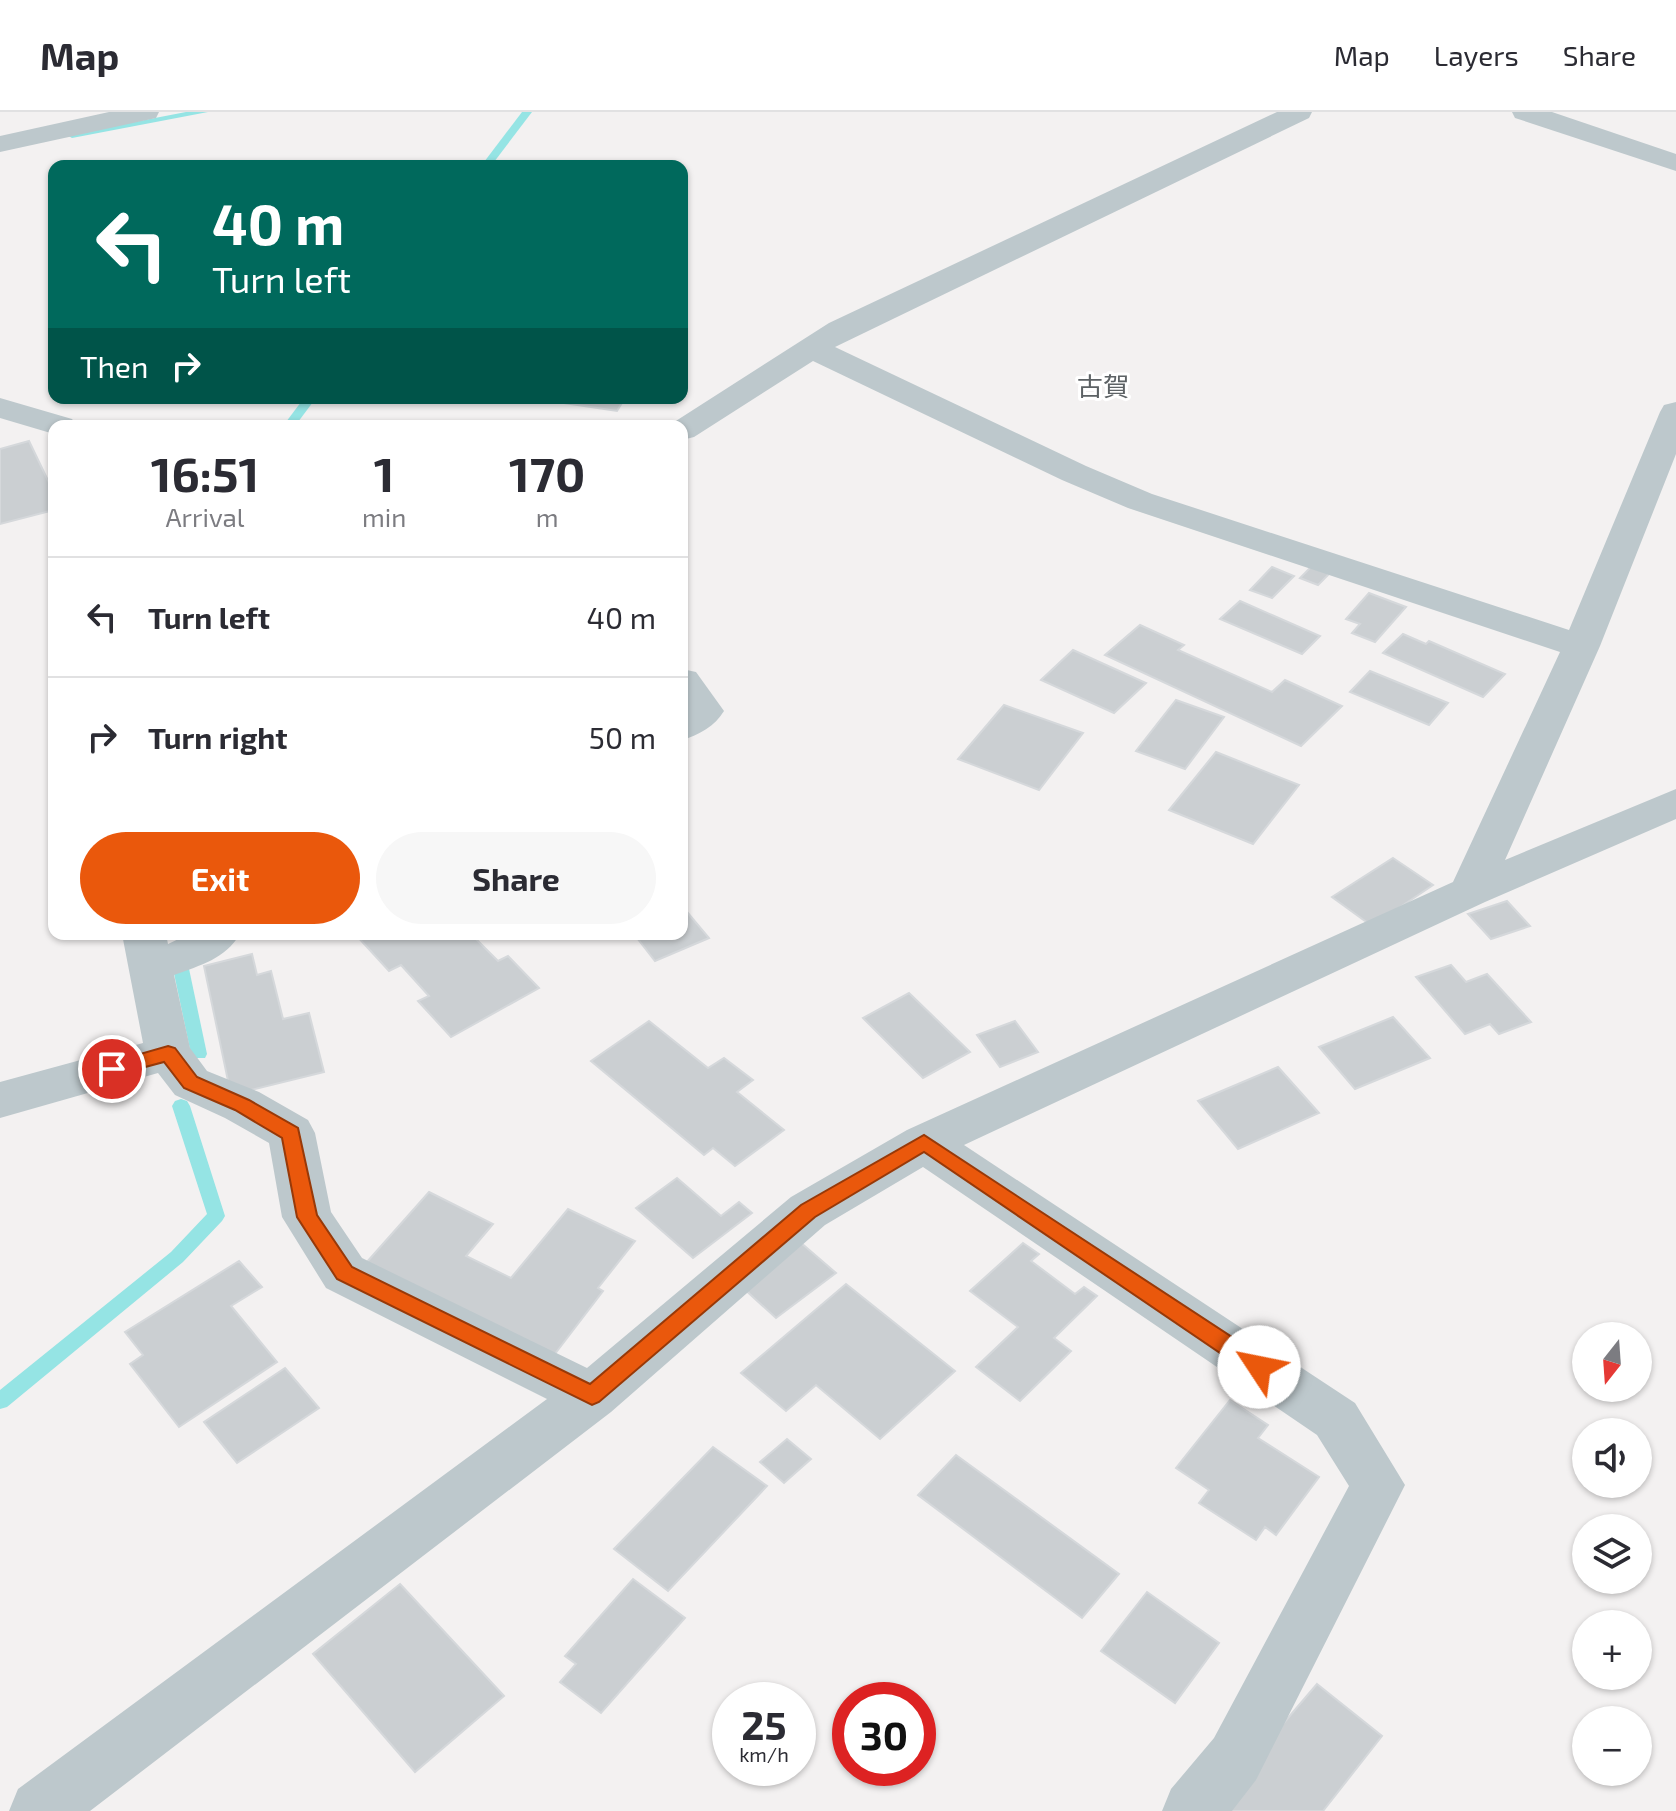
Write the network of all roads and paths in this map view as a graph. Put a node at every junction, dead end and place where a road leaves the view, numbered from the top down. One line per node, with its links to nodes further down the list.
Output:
1 (92, 112): 7 (street)
2 (146, 112): 7 (street)
3 (1299, 112): 9 (street)
4 (1525, 112): 6 (street)
5 (1662, 130): 6 (street)
6 (1607, 139): 8 (street)
7 (7, 143)
8 (1676, 163)
9 (811, 348): 13 (street); 14 (street)
10 (0, 408): 12 (street)
11 (1676, 412): 14 (street)
12 (48, 422)
13 (688, 426)
14 (1581, 646): 18 (street)
15 (688, 689): 16 (street)
16 (688, 723)
17 (1676, 803): 18 (street)
18 (1470, 892): 23 (street)
19 (211, 940): 20 (street)
20 (147, 951): 21 (street)
21 (168, 1053): 22 (street); 24 (street)
22 (0, 1100)
23 (924, 1143): 24 (street); 26 (street)
24 (592, 1396): 25 (street)
25 (40, 1811)
26 (1193, 1811)

